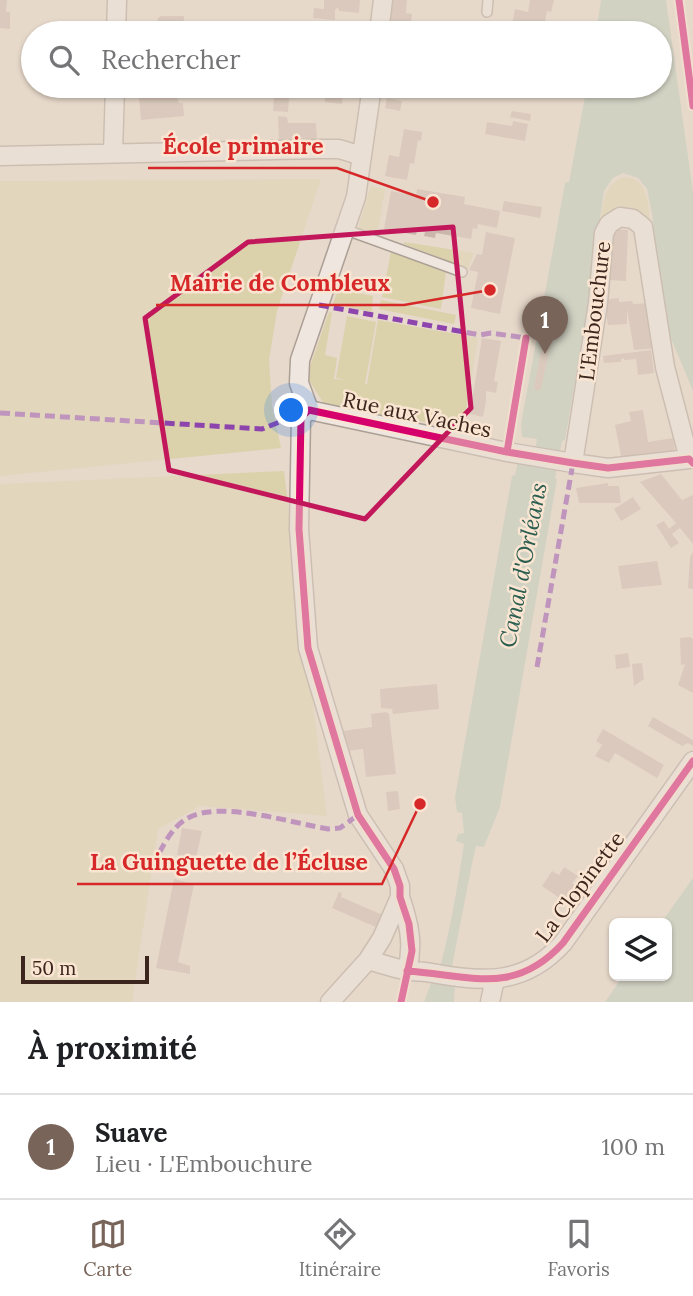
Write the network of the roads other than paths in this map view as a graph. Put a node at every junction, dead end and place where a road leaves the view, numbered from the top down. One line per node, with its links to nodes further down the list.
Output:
1 (117, 0): 5 (street)
2 (383, 0): 6 (street)
3 (488, 0): 4 (lane)
4 (487, 12)
5 (116, 21)
6 (380, 21)
7 (115, 98): 9 (street)
8 (370, 98): 11 (street)
9 (113, 153): 10 (street); 11 (street)
10 (0, 156)
11 (362, 156): 14 (street)
12 (352, 232): 13 (lane)
13 (462, 272)
14 (309, 410): 16 (street, Rue aux Vaches); 18 (street)
15 (691, 461): 16 (street); 16 (street, L'Embouchure)
16 (567, 463)
17 (693, 761): 21 (street, La Clopinette)
18 (400, 897): 19 (street); 20 (street)
19 (368, 960): 20 (street, La Clopinette); 22 (street)
20 (407, 971): 21 (street, La Clopinette)
21 (495, 979): 23 (street)
22 (330, 1002)
23 (490, 1002)

